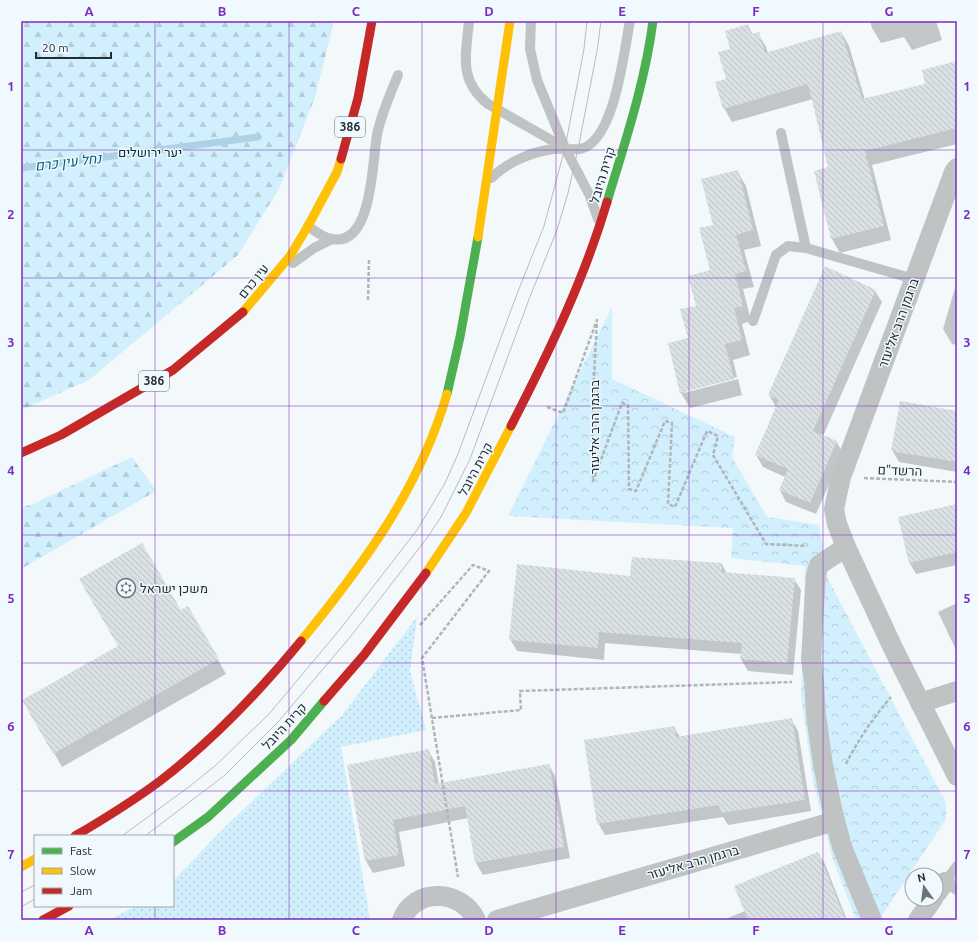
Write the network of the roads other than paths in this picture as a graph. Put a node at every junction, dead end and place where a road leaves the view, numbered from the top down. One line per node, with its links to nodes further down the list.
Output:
1 (372, 21): 13 (main road, עין כרם / 386)
2 (469, 21): 8 (lane)
3 (510, 21): 8 (main road)
4 (530, 21): 10 (lane)
5 (630, 21): 10 (lane)
6 (653, 21): 14 (main road, קרית היובל)
7 (398, 75): 15 (lane)
8 (498, 110): 10 (lane); 12 (main road)
9 (781, 133): 16 (lane)
10 (565, 148): 12 (lane); 14 (lane)
11 (957, 168): 17 (street, ברגמן הרב אליעזר)
12 (487, 182): 26 (main road)
13 (308, 226): 15 (lane); 18 (main road, עין כרם / 386)
14 (600, 226): 27 (main road, קרית היובל)
15 (332, 239): 18 (lane)
16 (806, 248): 17 (lane); 19 (lane)
17 (914, 279): 21 (street, ברגמן הרב אליעזר)
18 (268, 284): 20 (main road, עין כרם / 386)
19 (752, 321)
20 (21, 453)
21 (846, 547): 23 (street, ברגמן הרב אליעזר); 25 (street)
22 (957, 692): 23 (street)
23 (920, 703): 24 (street, ברגמן הרב אליעזר)
24 (957, 776)
25 (835, 821): 37 (street, ברגמן הרב אליעזר); 38 (street)
26 (77, 835)
27 (174, 841)
28 (34, 860): 30 (main road)
29 (957, 866): 31 (lane)
30 (21, 867)
31 (946, 889)
32 (67, 907): 34 (main road)
33 (927, 907): 39 (street)
34 (43, 920)
35 (402, 920): 36 (street)
36 (476, 920)
37 (496, 920)
38 (872, 920)
39 (918, 920)

